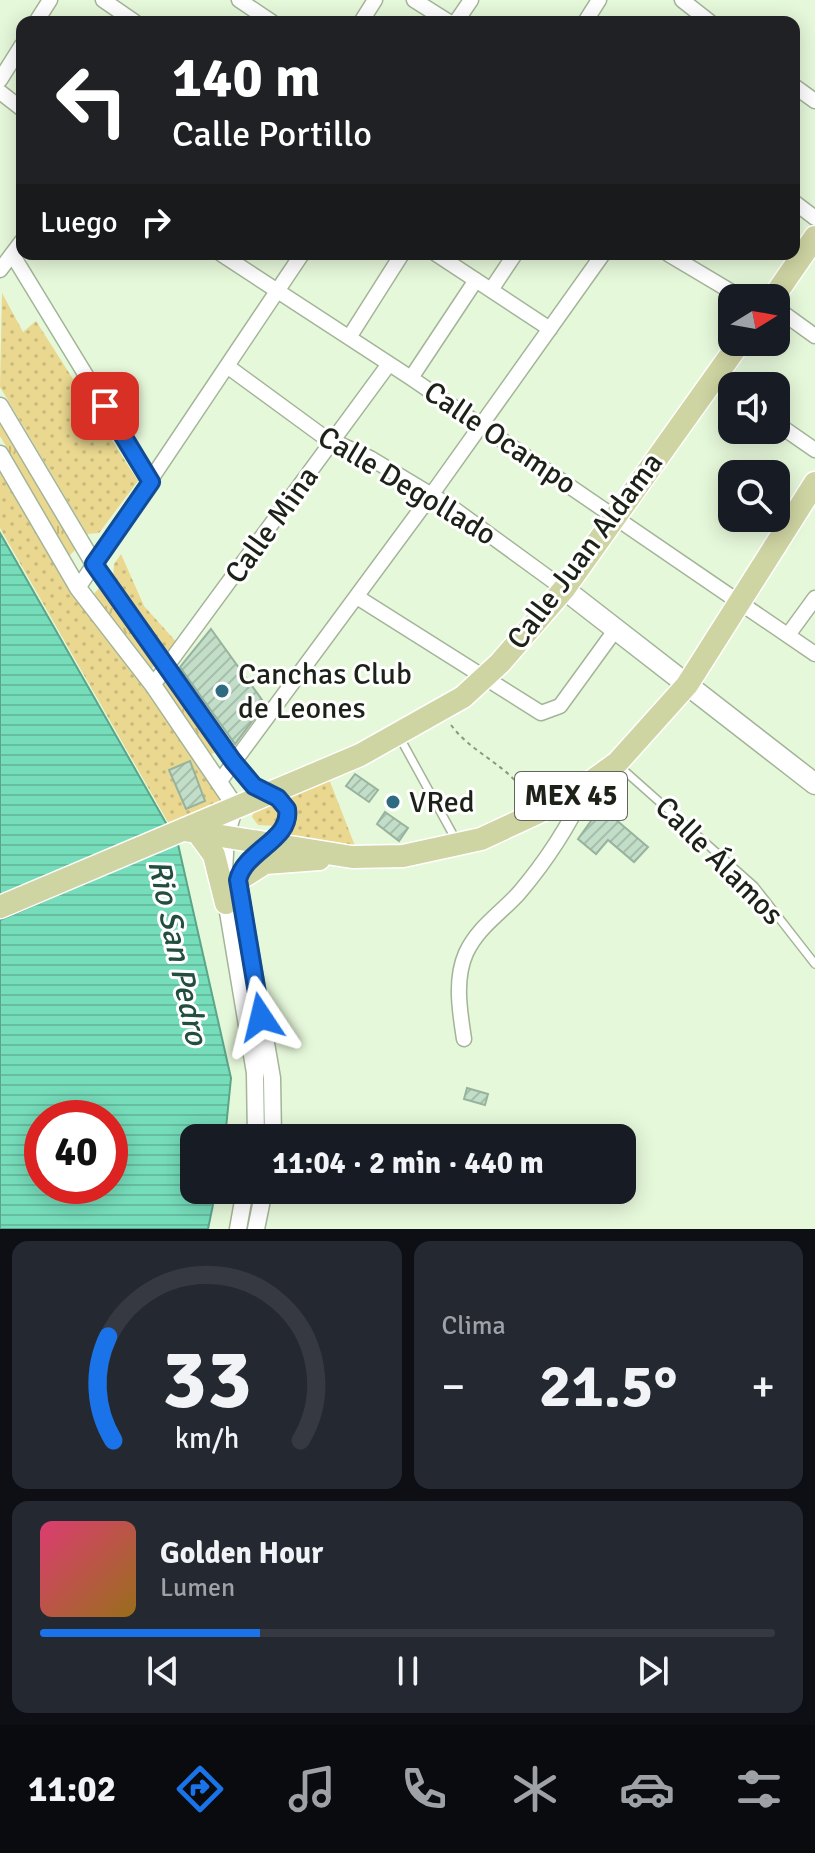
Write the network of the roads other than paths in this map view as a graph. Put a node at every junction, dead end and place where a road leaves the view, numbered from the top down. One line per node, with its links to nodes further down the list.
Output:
1 (103, 0): 5 (street)
2 (239, 0): 6 (street)
3 (414, 0): 7 (street)
4 (682, 0): 8 (street)
5 (122, 5)
6 (263, 16)
7 (439, 16)
8 (702, 16)
9 (16, 55): 10 (street)
10 (0, 80)
11 (0, 92): 12 (street)
12 (16, 104)
13 (815, 237): 16 (main road)
14 (16, 249): 15 (street)
15 (12, 254): 25 (street); 47 (street)
16 (800, 259)
17 (230, 260): 30 (street, Calle Ocampo)
18 (298, 260): 30 (street)
19 (398, 260): 33 (street)
20 (445, 260): 26 (street)
21 (511, 260): 29 (street)
22 (599, 260): 32 (street)
23 (678, 260): 27 (street)
24 (799, 260): 28 (main road)
25 (0, 270)
26 (476, 280): 29 (street); 38 (street)
27 (718, 284)
28 (783, 284)
29 (491, 290): 32 (street)
30 (277, 291): 33 (street, Calle Ocampo); 37 (street)
31 (790, 318): 34 (street)
32 (550, 329): 42 (street)
33 (350, 336): 36 (street, Calle Ocampo)
34 (815, 336)
35 (730, 356): 39 (main road, Calle Juan Aldama / MEX 45)
36 (389, 364): 38 (street, Calle Ocampo); 44 (street, Calle Mina)
37 (227, 366): 44 (street, Calle Degollado); 47 (street)
38 (411, 378): 42 (street, Calle Ocampo)
39 (713, 378): 40 (street); 50 (main road, Calle Juan Aldama / MEX 45)
40 (718, 382)
41 (0, 406): 51 (street)
42 (481, 425): 49 (street); 50 (street, Calle Ocampo)
43 (790, 433): 45 (street)
44 (333, 442): 49 (street, Calle Degollado); 60 (street, Calle Mina)
45 (815, 450)
46 (0, 454): 52 (street)
47 (151, 482): 51 (street)
48 (815, 483): 56 (main road, MEX 45)
49 (432, 494): 53 (street, Calle Degollado); 54 (street)
50 (614, 516): 53 (main road, Calle Juan Aldama / MEX 45); 56 (street, Calle Ocampo)
51 (94, 564): 52 (street); 60 (street)
52 (78, 588): 62 (street)
53 (564, 589): 57 (main road, Calle Degollado); 61 (main road, Calle Juan Aldama / MEX 45)
54 (357, 597): 61 (street); 65 (street)
55 (815, 598): 58 (street)
56 (739, 602): 58 (street, Calle Ocampo); 63 (main road, MEX 45)
57 (616, 629): 61 (street); 63 (main road, Calle Degollado)
58 (788, 635): 59 (street, Calle Ocampo)
59 (815, 654)
60 (168, 668): 62 (street, Calle Mina); 65 (street)
61 (484, 678): 64 (main road, Calle Juan Aldama / MEX 45)
62 (153, 685): 67 (street)
63 (687, 685): 66 (main road, MEX 45); 68 (main road, Calle Degollado)
64 (399, 736): 70 (main road, Calle Juan Aldama / MEX 45); 75 (lane)
65 (233, 761): 67 (street); 70 (street)
66 (617, 763): 69 (main road, MEX 45); 80 (lane, Calle Álamos)
67 (220, 781): 71 (street)
68 (815, 784)
69 (588, 785): 75 (main road, MEX 45); 81 (street)
70 (268, 793): 71 (main road, Calle Juan Aldama / MEX 45); 74 (street)
71 (235, 806): 72 (main road, Calle Juan Aldama / MEX 45); 73 (street); 74 (main road)
72 (187, 832): 73 (main road, MEX 45); 78 (main road); 79 (main road, MEX 45)
73 (226, 836): 74 (main road, MEX 45); 78 (street)
74 (268, 842): 76 (main road, MEX 45); 77 (street)
75 (459, 845): 76 (main road, MEX 45)
76 (352, 857): 77 (main road)
77 (238, 880): 83 (street)
78 (226, 903): 82 (street)
79 (0, 907)
80 (815, 964)
81 (464, 1039)
82 (256, 1124)
83 (273, 1124)
84 (242, 1204): 86 (street)
85 (261, 1204): 87 (street)
86 (238, 1229)
87 (256, 1229)

